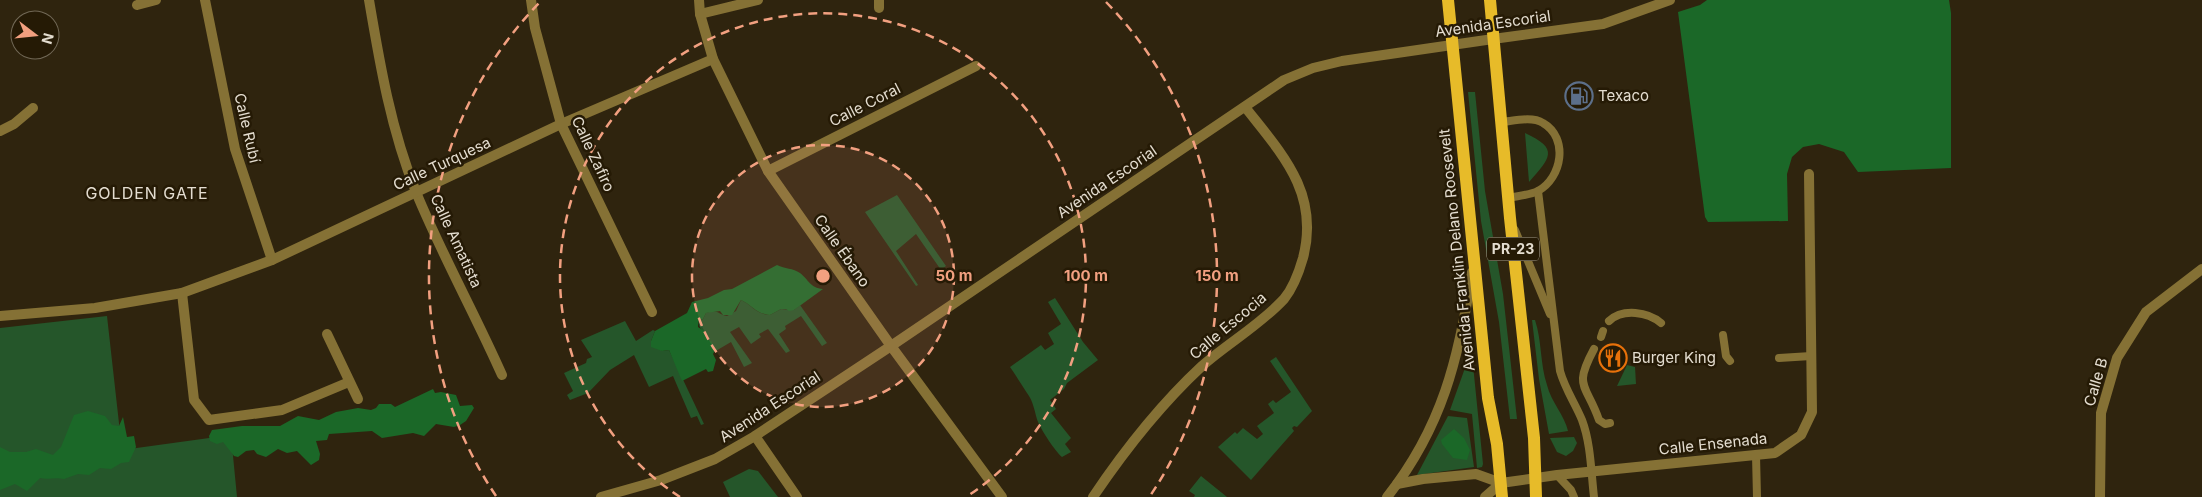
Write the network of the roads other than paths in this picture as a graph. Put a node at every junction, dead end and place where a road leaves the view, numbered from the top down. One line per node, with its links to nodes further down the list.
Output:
1 (156, 0): 10 (street)
2 (205, 0): 28 (street, Calle Rubí)
3 (368, 0): 24 (street, Calle Amatista)
4 (531, 0): 19 (street, Calle Zafiro)
5 (699, 0): 11 (street, Calle Ébano)
6 (758, 0): 11 (street)
7 (1448, 0): 13 (main road, Avenida Franklin Delano Roosevelt / PR-23)
8 (1490, 0): 12 (main road, PR-23)
9 (1670, 0): 12 (street, Avenida Escorial)
10 (136, 5)
11 (700, 14): 14 (street, Calle Ébano)
12 (1493, 39): 13 (street, Avenida Escorial); 18 (main road, PR-23)
13 (1452, 44): 16 (street, Avenida Escorial); 27 (main road, Avenida Franklin Delano Roosevelt / PR-23)
14 (713, 59): 19 (street, Calle Turquesa); 21 (street, Calle Ébano)
15 (976, 66): 21 (street, Calle Coral)
16 (1245, 106): 38 (street, Avenida Escorial); 57 (street, Calle Escocia)
17 (32, 108): 20 (street)
18 (1501, 122): 23 (lane); 25 (main road, PR-23)
19 (561, 124): 24 (street, Calle Turquesa); 31 (street, Calle Zafiro)
20 (0, 131)
21 (768, 171): 38 (street, Calle Ébano)
22 (1808, 174): 40 (street, Calle Ensenada)
23 (1538, 191): 25 (lane); 34 (lane)
24 (416, 192): 28 (street, Calle Turquesa); 43 (street, Calle Amatista)
25 (1508, 198): 26 (main road, PR-23)
26 (1510, 218): 34 (lane); 51 (main road, PR-23)
27 (1475, 256): 52 (main road, Avenida Franklin Delano Roosevelt / PR-23); 53 (street)
28 (272, 260): 30 (street, Calle Turquesa)
29 (2202, 269): 65 (street, Calle B)
30 (182, 293): 32 (street, Calle Turquesa); 44 (street)
31 (652, 312)
32 (0, 316)
33 (1609, 320): 35 (lane)
34 (1554, 323): 49 (lane)
35 (1661, 323)
36 (327, 334): 44 (street)
37 (1723, 335): 42 (lane)
38 (891, 346): 47 (street, Avenida Escorial); 56 (street, Calle Ébano)
39 (1594, 349): 46 (lane)
40 (1811, 356): 41 (lane); 48 (street, Calle Ensenada)
41 (1779, 358)
42 (1730, 361)
43 (502, 374)
44 (349, 382): 45 (street)
45 (358, 399)
46 (1610, 423)
47 (755, 436): 54 (street, Avenida Escorial); 55 (street)
48 (1756, 455): 49 (street, Calle Ensenada); 64 (lane)
49 (1591, 473): 50 (street, Calle Ensenada); 63 (lane)
50 (1557, 475): 51 (street, Calle Ensenada); 62 (lane)
51 (1534, 478): 52 (street, Calle Ensenada); 61 (main road, PR-23)
52 (1501, 483): 53 (street); 59 (street); 60 (main road, Avenida Franklin Delano Roosevelt / PR-23)
53 (1397, 484): 58 (street)
54 (601, 497)
55 (797, 497)
56 (1002, 497)
57 (1093, 497)
58 (1386, 497)
59 (1485, 497)
60 (1502, 497)
61 (1536, 497)
62 (1574, 497)
63 (1594, 497)
64 (1757, 497)
65 (2100, 497)

